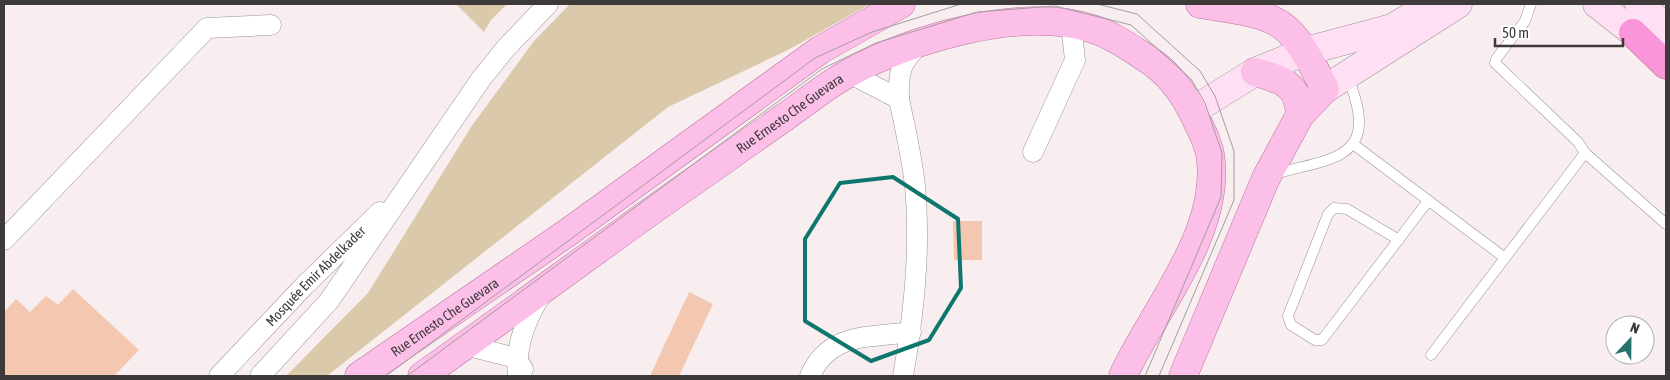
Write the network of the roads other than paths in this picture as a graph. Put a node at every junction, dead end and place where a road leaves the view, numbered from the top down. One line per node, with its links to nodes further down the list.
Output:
1 (548, 4): 28 (street)
2 (901, 4): 41 (main road, Rue Ernesto Che Guevara)
3 (1200, 4): 14 (main road)
4 (1433, 4): 14 (main road)
5 (1458, 4): 19 (main road)
6 (1531, 4): 26 (lane)
7 (1597, 4): 12 (main road)
8 (1639, 4): 11 (main road)
9 (1071, 24): 13 (main road, Rue Ernesto Che Guevara); 22 (main road, Rue Ernesto Che Guevara); 25 (street)
10 (271, 25): 31 (street)
11 (1666, 28)
12 (1633, 33): 15 (main road); 16 (highway)
13 (920, 44): 18 (main road, Rue Ernesto Che Guevara); 21 (street)
14 (1306, 50): 17 (main road); 20 (main road)
15 (1666, 59)
16 (1666, 65)
17 (1255, 72): 22 (main road); 23 (main road)
18 (849, 73): 21 (street); 34 (main road, Rue Ernesto Che Guevara)
19 (1348, 75): 20 (main road); 24 (lane)
20 (1325, 88): 23 (main road)
21 (899, 99): 35 (street)
22 (1191, 108): 46 (main road, Rue Ernesto Che Guevara)
23 (1300, 115): 27 (main road)
24 (1353, 144): 27 (lane); 29 (lane)
25 (1033, 152)
26 (1584, 153): 30 (lane); 33 (lane)
27 (1266, 178): 47 (main road)
28 (414, 179): 39 (street, Mosquée Emir Abdelkader); 40 (street)
29 (1428, 201): 32 (lane); 33 (lane)
30 (1666, 224)
31 (4, 240)
32 (1399, 240): 32 (lane)
33 (1505, 258): 37 (lane)
34 (545, 287): 36 (main road, Rue Ernesto Che Guevara); 38 (street)
35 (911, 332): 44 (street); 45 (street)
36 (465, 346): 38 (street); 42 (main road, Rue Ernesto Che Guevara)
37 (1430, 355)
38 (517, 367): 43 (street)
39 (219, 376)
40 (260, 376)
41 (358, 376)
42 (422, 376)
43 (528, 376)
44 (810, 376)
45 (903, 376)
46 (1123, 376)
47 (1183, 376)

